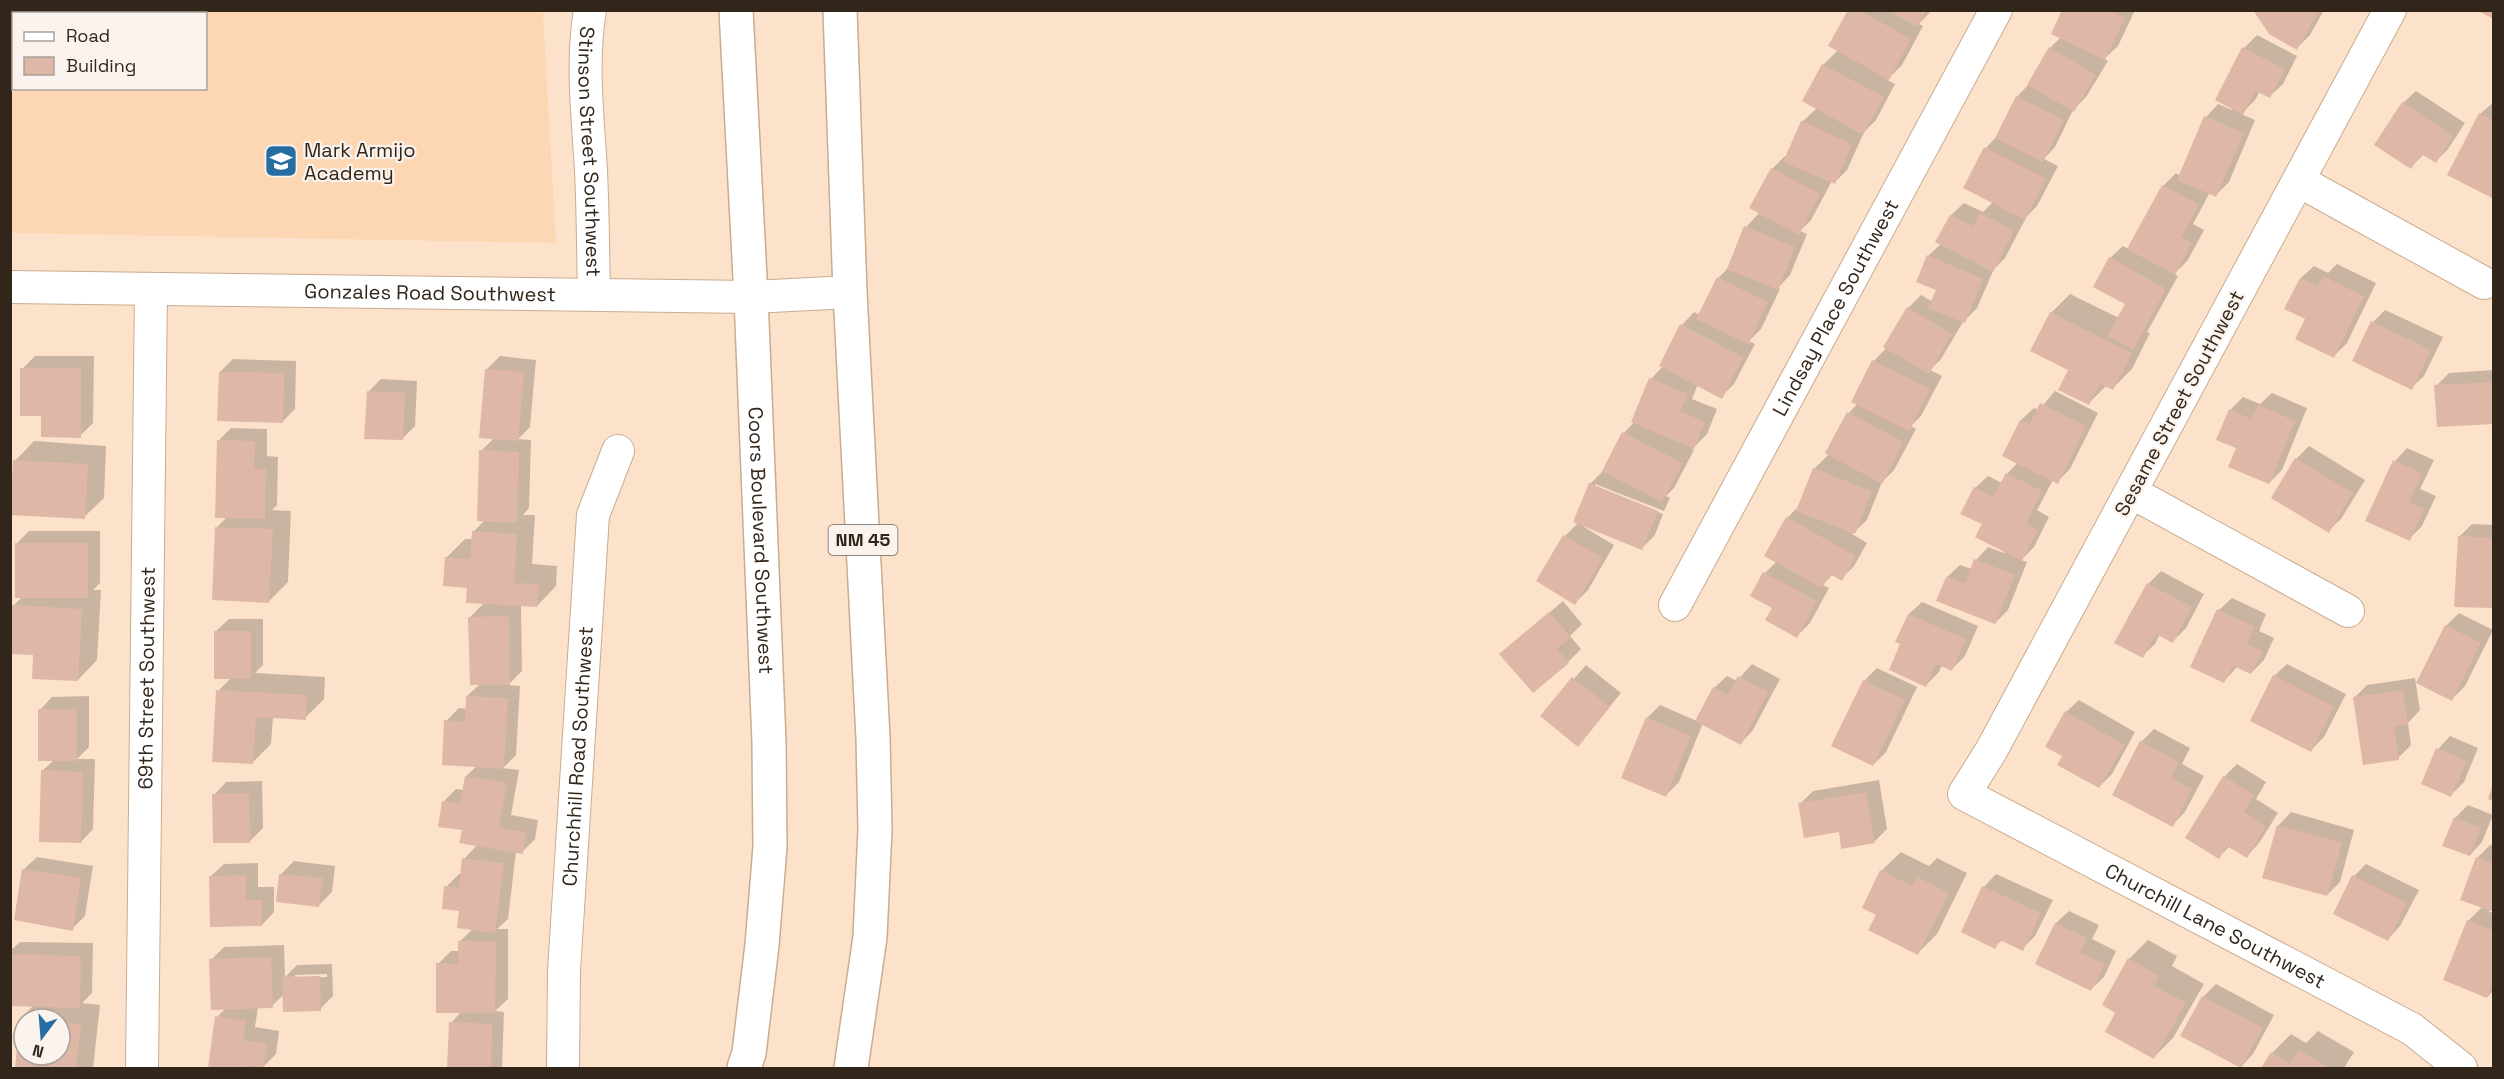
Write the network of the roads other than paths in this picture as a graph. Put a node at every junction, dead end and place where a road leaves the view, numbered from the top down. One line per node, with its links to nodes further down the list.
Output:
1 (590, 10): 11 (street, Stinson Street Southwest)
2 (736, 10): 12 (main road, Coors Boulevard Southwest)
3 (840, 10): 10 (main road, NM 45)
4 (1996, 10): 15 (street, Lindsay Place Southwest)
5 (2390, 10): 6 (street, Sesame Street Southwest)
6 (2299, 181): 7 (street); 14 (street, Sesame Street Southwest)
7 (2484, 283)
8 (10, 287): 9 (street, Gonzales Road Southwest)
9 (151, 289): 11 (street, Gonzales Road Southwest); 18 (street, 69th Street Southwest)
10 (850, 292): 12 (street, Gonzales Road Southwest); 21 (main road, NM 45)
11 (594, 294): 12 (street, Gonzales Road Southwest)
12 (751, 297): 20 (main road, Coors Boulevard Southwest)
13 (618, 450): 19 (street, Churchhill Road Southwest)
14 (2131, 492): 16 (street); 17 (street, Sesame Street Southwest)
15 (1675, 605)
16 (2348, 611)
17 (1964, 794): 22 (street, Churchill Lane Southwest)
18 (142, 1068)
19 (563, 1068)
20 (744, 1068)
21 (851, 1068)
22 (2461, 1068)

